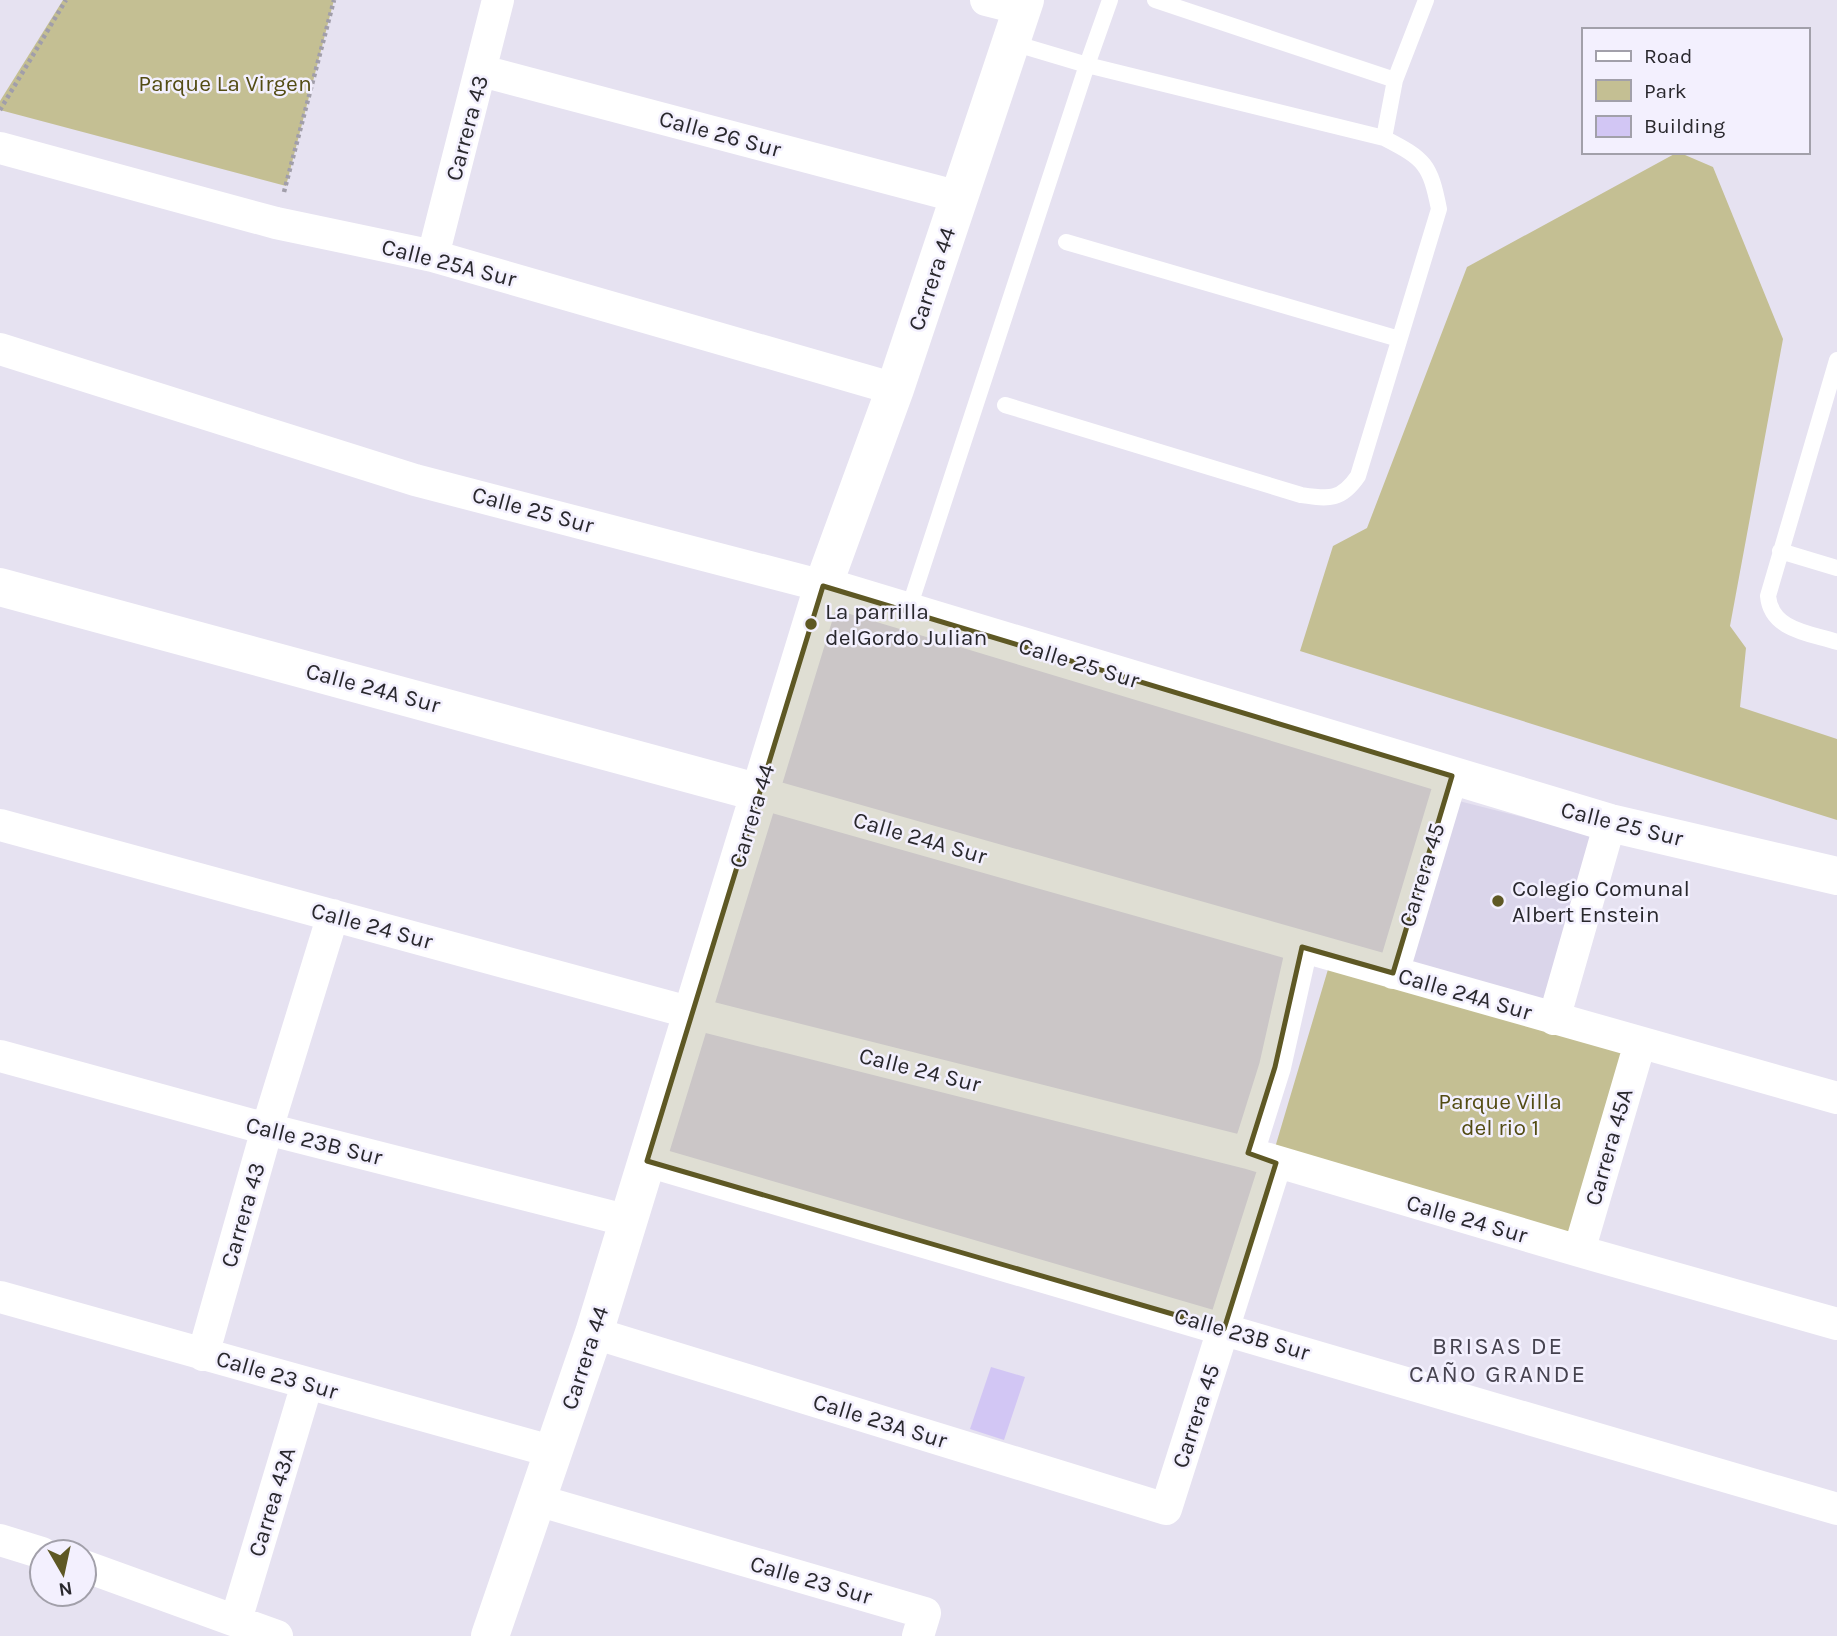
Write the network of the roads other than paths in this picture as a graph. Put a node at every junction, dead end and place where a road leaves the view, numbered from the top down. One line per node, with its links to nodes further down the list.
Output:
1 (498, 0): 7 (street, Carrera 43)
2 (1110, 0): 6 (lane)
3 (1155, 0): 8 (lane)
4 (1426, 0): 8 (lane)
5 (1011, 13): 6 (lane); 11 (street, Carrera 44)
6 (1087, 65): 9 (lane); 24 (lane)
7 (482, 71): 11 (street, Calle 26 Sur); 13 (street, Carrera 43)
8 (1395, 80): 9 (lane)
9 (1384, 138): 14 (lane)
10 (0, 148): 13 (street, Calle 25A Sur)
11 (959, 197): 18 (street, Carrera 44)
12 (1066, 242): 14 (lane)
13 (433, 256): 18 (street, Calle 25A Sur)
14 (1399, 339): 19 (lane)
15 (0, 349): 22 (street, Calle 25 Sur)
16 (1837, 360): 17 (lane)
17 (1834, 383): 20 (lane)
18 (895, 389): 22 (street, Carrera 44)
19 (1004, 405)
20 (1780, 551): 21 (lane); 25 (lane)
21 (1837, 568)
22 (823, 586): 24 (street, Calle 25 Sur); 27 (street, Carrera 44)
23 (0, 587): 27 (street, Calle 24A Sur)
24 (908, 611): 26 (street, Calle 25 Sur)
25 (1837, 642)
26 (1452, 776): 28 (street, Calle 25 Sur); 33 (street, Carrera 45)
27 (760, 793): 32 (street, Calle 24A Sur); 34 (street, Carrera 44)
28 (1610, 824): 30 (street, Calle 25 Sur); 35 (street)
29 (0, 825): 31 (street, Calle 24 Sur)
30 (1837, 876)
31 (333, 915): 34 (street, Calle 24 Sur); 39 (street, Carrera 43)
32 (1301, 947): 33 (street, Calle 24A Sur); 40 (street, Carrera 45)
33 (1393, 973): 35 (street, Calle 24A Sur)
34 (692, 1013): 40 (street, Calle 24 Sur); 41 (street, Carrera 44)
35 (1554, 1019): 36 (street, Calle 24A Sur)
36 (1640, 1043): 38 (street, Calle 24A Sur); 43 (street, Carrera 45A)
37 (0, 1056): 39 (street, Calle 23B Sur)
38 (1837, 1098)
39 (267, 1129): 42 (street, Calle 23B Sur); 48 (street, Carrera 43)
40 (1262, 1158): 43 (street, Calle 24 Sur); 46 (street, Carrera 45)
41 (647, 1161): 42 (street, Carrera 44); 46 (street, Calle 23B Sur)
42 (629, 1220): 47 (street, Carrera 44)
43 (1579, 1251): 45 (street, Calle 24 Sur)
44 (0, 1297): 48 (street, Calle 23 Sur)
45 (1837, 1324)
46 (1224, 1329): 52 (street, Carrera 45); 53 (street, Calle 23B Sur)
47 (594, 1334): 50 (street, Carrera 44); 52 (street, Calle 23A Sur)
48 (203, 1355): 49 (street, Calle 23 Sur)
49 (307, 1384): 50 (street, Calle 23 Sur); 57 (street, Carrea 43A)
50 (554, 1452): 51 (street, Carrera 44)
51 (537, 1500): 58 (street, Calle 23 Sur); 60 (street, Carrera 44)
52 (1166, 1508)
53 (1837, 1508)
54 (0, 1539): 55 (street)
55 (28, 1548)
56 (98, 1571): 57 (street)
57 (236, 1620): 59 (street)
58 (921, 1625)
59 (277, 1636)
60 (490, 1636)

